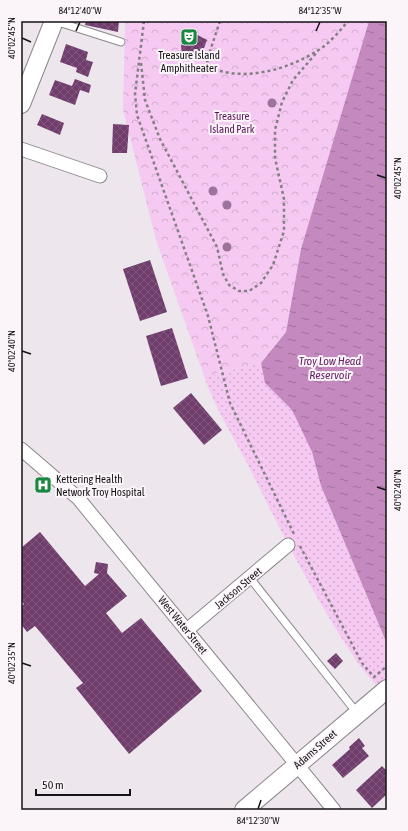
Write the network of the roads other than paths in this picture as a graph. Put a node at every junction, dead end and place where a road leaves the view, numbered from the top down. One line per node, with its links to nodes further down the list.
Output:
1 (55, 21): 2 (lane); 3 (street)
2 (121, 42)
3 (21, 104)
4 (21, 149): 5 (street)
5 (100, 176)
6 (21, 449): 9 (street, West Water Street)
7 (288, 545): 8 (street, Jackson Street)
8 (250, 578): 9 (street, Jackson Street); 11 (lane)
9 (187, 630): 12 (street, West Water Street)
10 (385, 691): 11 (street, Adams Street)
11 (357, 713): 12 (street, Adams Street)
12 (297, 764): 13 (street, Adams Street); 14 (street, West Water Street)
13 (244, 810)
14 (334, 810)

